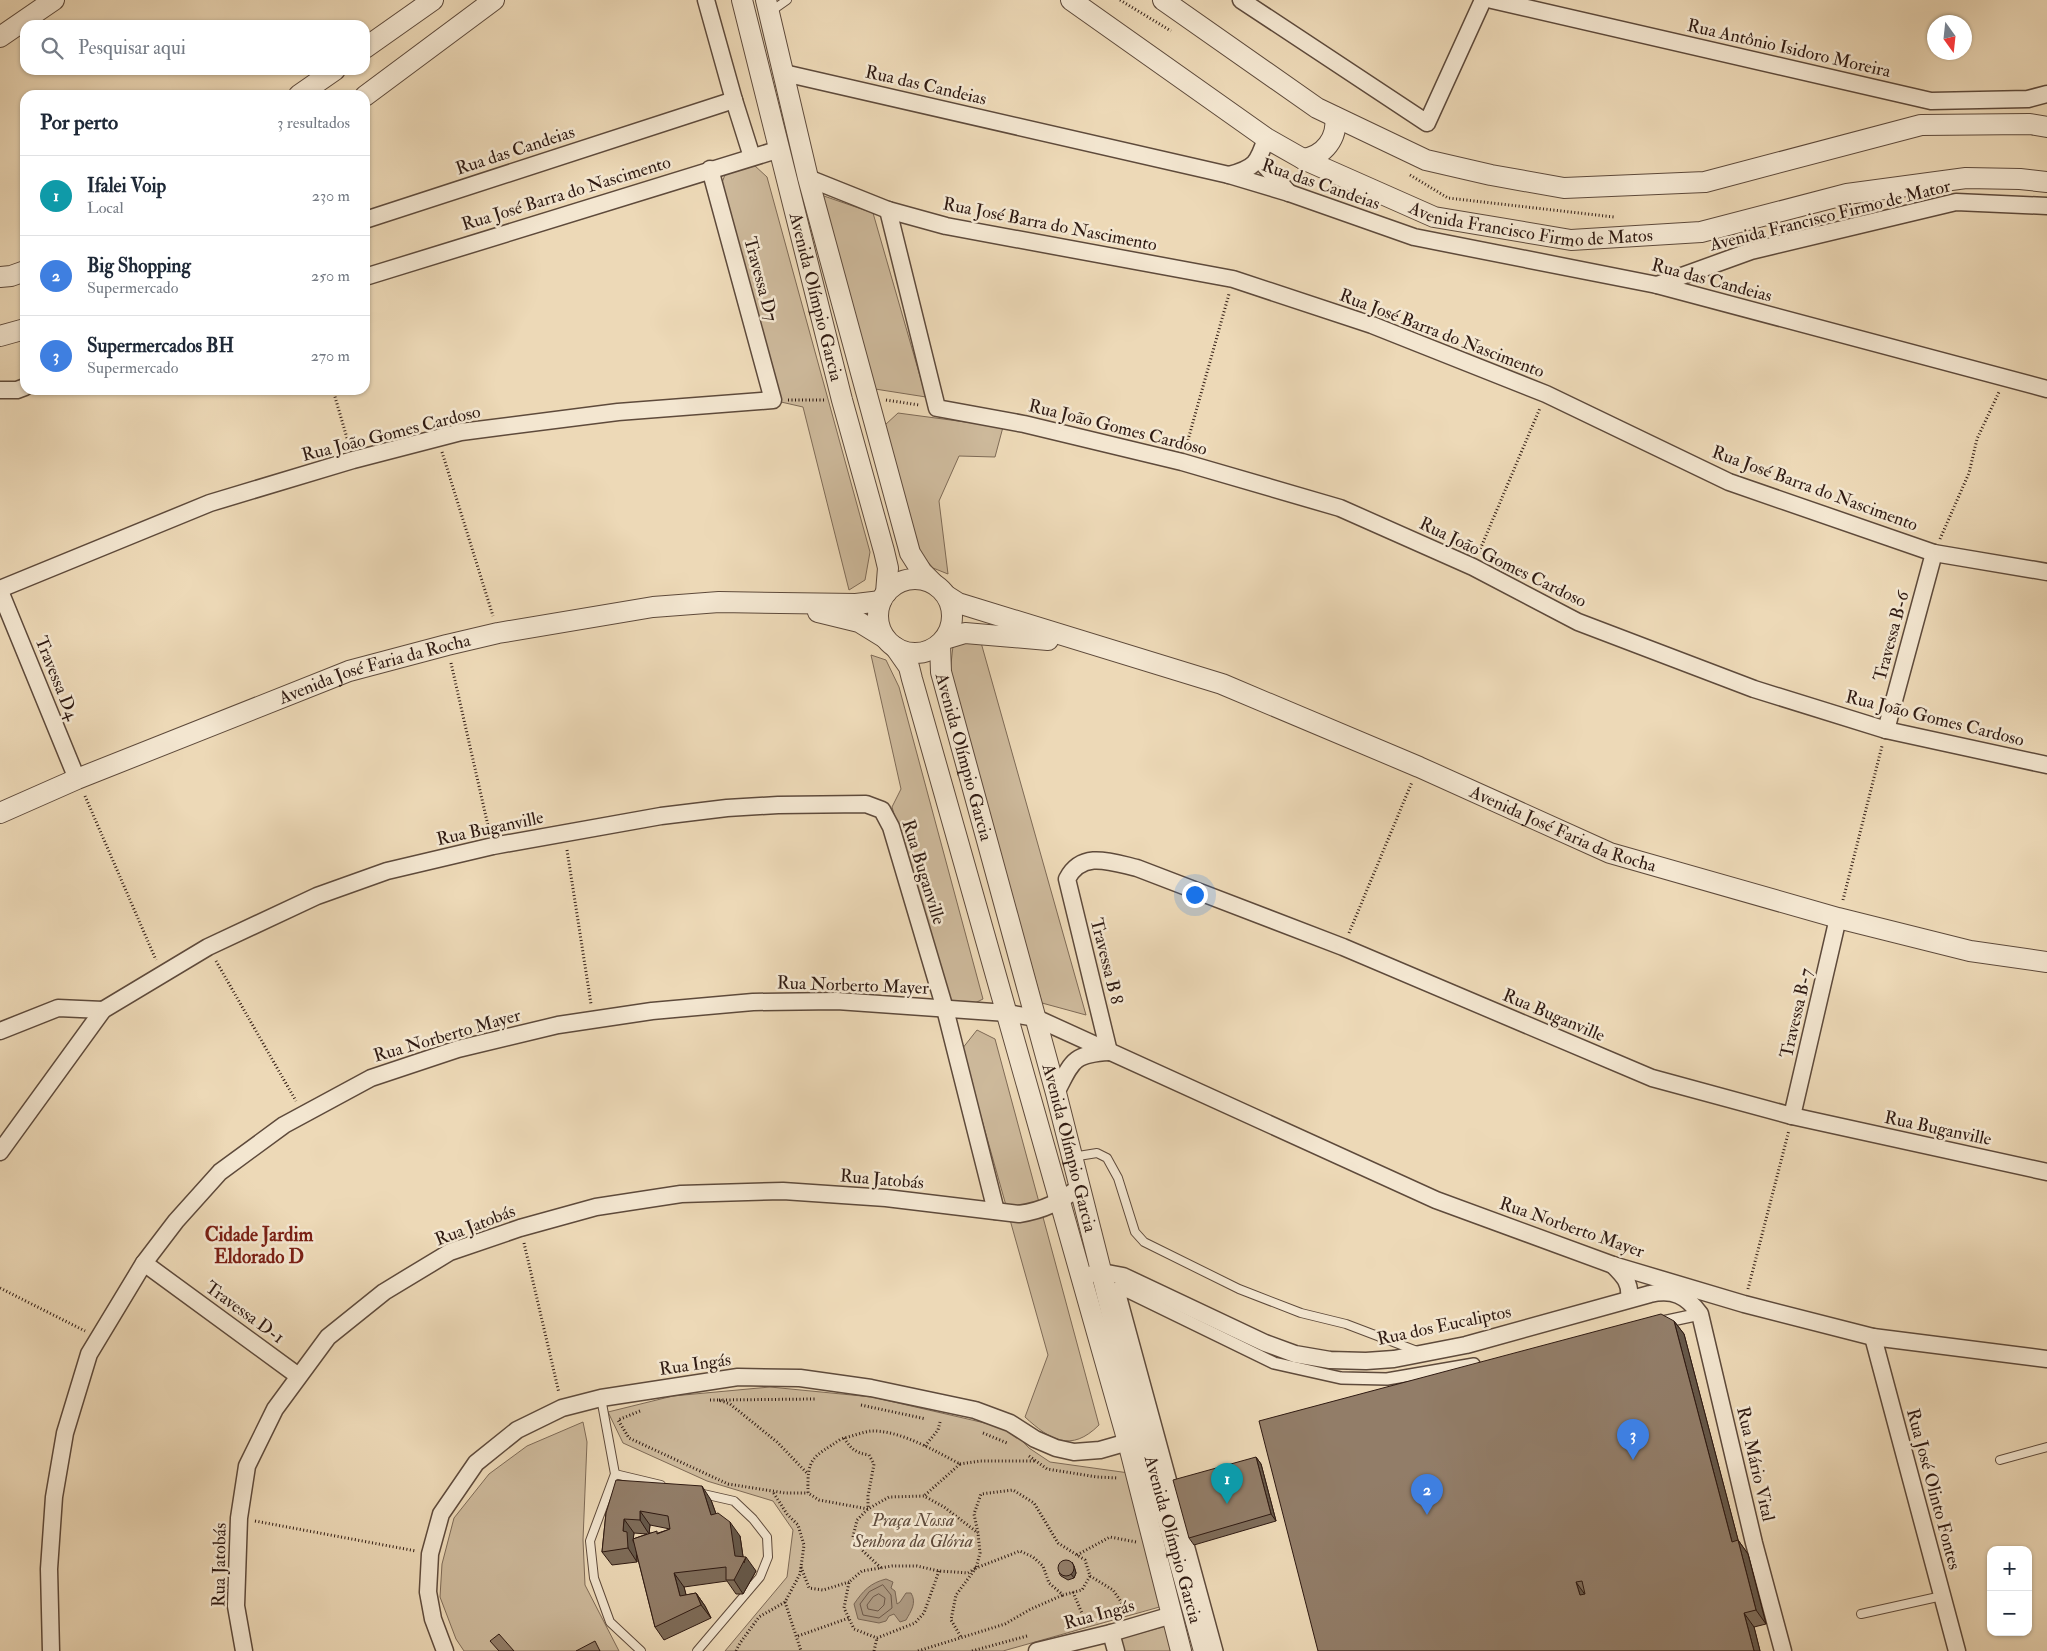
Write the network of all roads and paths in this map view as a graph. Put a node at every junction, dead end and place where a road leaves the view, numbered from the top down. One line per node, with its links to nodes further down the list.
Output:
1 (54, 0): 14 (street)
2 (433, 0): 18 (street)
3 (494, 0): 22 (street)
4 (706, 0): 24 (street)
5 (742, 0): 28 (street, Avenida Olímpio Garcia)
6 (787, 0): 13 (lane)
7 (1071, 0): 27 (street, Avenida Francisco Firmo de Matos)
8 (1120, 0): 16 (path)
9 (1163, 0): 25 (street, Avenida Francisco Firmo de Matos)
10 (1241, 0): 11 (street)
11 (1483, 0)
12 (1492, 0): 23 (street, Rua Antônio Isidoro Moreira)
13 (767, 6): 19 (street, Avenida Olímpio Garcia)
14 (25, 20)
15 (20, 23): 17 (street)
16 (1176, 34)
17 (0, 37)
18 (370, 44)
19 (784, 74): 34 (street, Rua das Candeias); 35 (street, Avenida Olímpio Garcia)
20 (328, 75): 21 (street)
21 (306, 90)
22 (370, 92)
23 (2047, 94)
24 (734, 100): 29 (street); 40 (street, Rua das Candeias)
25 (1335, 117): 26 (street, Avenida Francisco Firmo de Matos); 31 (street)
26 (2047, 127)
27 (1266, 138): 30 (street); 31 (street, Avenida Francisco Firmo de Matos)
28 (780, 149): 29 (street, Rua José Barra do Nascimento); 57 (street, Avenida Olímpio Garcia)
29 (752, 156): 32 (street, Rua José Barra do Nascimento)
30 (1259, 159): 34 (street); 37 (street)
31 (1303, 159): 36 (street, Avenida Francisco Firmo de Matos)
32 (710, 169): 43 (street, Rua José Barra do Nascimento); 56 (street, Travessa D7)
33 (1408, 174): 41 (path)
34 (1229, 175): 37 (street, Rua das Candeias)
35 (808, 178): 39 (street, Rua José Barra do Nascimento); 55 (street, Avenida Olímpio Garcia)
36 (2047, 182)
37 (1289, 193): 46 (street, Rua das Candeias)
38 (2047, 206): 46 (street, Avenida Francisco Firmo de Mator)
39 (888, 210): 45 (street, Rua José Barra do Nascimento); 58 (street)
40 (370, 218)
41 (1619, 218)
42 (20, 273): 44 (street)
43 (370, 275)
44 (0, 277)
45 (1233, 279): 53 (street, Rua José Barra do Nascimento); 61 (path)
46 (1657, 285): 49 (street, Rua das Candeias)
47 (20, 330): 48 (street)
48 (0, 336)
49 (2006, 379): 51 (street, Rua das Candeias); 62 (path)
50 (20, 389): 52 (street)
51 (2047, 389)
52 (0, 390)
53 (1546, 394): 62 (street, Rua José Barra do Nascimento); 63 (path)
54 (334, 395): 60 (path)
55 (867, 396): 58 (path); 66 (street, Avenida Olímpio Garcia)
56 (773, 400): 57 (path); 59 (street, Rua João Gomes Cardoso)
57 (842, 400): 67 (street, Avenida Olímpio Garcia)
58 (937, 408): 61 (street, Rua João Gomes Cardoso)
59 (438, 438): 60 (street, Rua João Gomes Cardoso); 69 (path)
60 (353, 460): 65 (street, Rua João Gomes Cardoso)
61 (1182, 462): 63 (street, Rua João Gomes Cardoso)
62 (1934, 553): 64 (street, Rua José Barra do Nascimento); 74 (street, Travessa B-6)
63 (1473, 567): 74 (street, Rua João Gomes Cardoso)
64 (2047, 572)
65 (0, 590): 77 (street, Travessa D4)
66 (940, 590): 67 (street); 70 (street); 73 (street, Avenida José Faria da Rocha)
67 (883, 597): 68 (street, Avenida José Faria da Rocha); 71 (street)
68 (770, 602): 69 (street, Avenida José Faria da Rocha); 71 (street, Avenida José Faria da Rocha)
69 (498, 633): 72 (street, Avenida José Faria da Rocha)
70 (942, 642): 71 (street); 73 (street, Avenida José Faria da Rocha); 90 (street, Avenida Olímpio Garcia)
71 (890, 643): 89 (street, Avenida Olímpio Garcia)
72 (447, 645): 77 (street, Avenida José Faria da Rocha); 80 (path)
73 (1095, 645): 76 (street, Avenida José Faria da Rocha)
74 (1886, 730): 75 (street, Rua João Gomes Cardoso); 82 (path)
75 (2047, 765)
76 (1419, 767): 82 (street, Avenida José Faria da Rocha); 84 (path)
77 (77, 779): 78 (street, Avenida José Faria da Rocha); 86 (path)
78 (0, 813)
79 (564, 833): 80 (street, Rua Buganville); 87 (street, Rua Buganville); 91 (path)
80 (492, 846): 83 (street, Rua Buganville)
81 (1067, 879): 84 (street, Rua Buganville); 93 (street, Travessa B 8)
82 (1838, 918): 85 (street, Avenida José Faria da Rocha); 96 (street, Travessa B-7)
83 (208, 947): 86 (street, Rua Buganville); 95 (path)
84 (1343, 947): 96 (street, Rua Buganville)
85 (2047, 962)
86 (162, 974): 88 (street, Rua Buganville)
87 (945, 1009): 89 (street, Rua Norberto Mayer); 91 (street, Rua Norberto Mayer); 102 (street)
88 (103, 1010): 92 (street); 97 (street, Rua Buganville)
89 (1007, 1012): 90 (street, Rua Norberto Mayer); 101 (street, Avenida Olímpio Garcia)
90 (1036, 1018): 93 (street, Rua Norberto Mayer); 94 (street, Avenida Olímpio Garcia)
91 (594, 1020): 95 (street, Rua Norberto Mayer)
92 (0, 1031)
93 (1109, 1052): 94 (street); 105 (street, Rua Norberto Mayer)
94 (1056, 1093): 98 (street, Avenida Olímpio Garcia)
95 (304, 1114): 104 (street, Rua Norberto Mayer)
96 (1792, 1116): 99 (street, Rua Buganville); 111 (path)
97 (0, 1152)
98 (1072, 1158): 100 (street, Avenida Olímpio Garcia); 116 (lane)
99 (2047, 1172)
100 (1080, 1187): 101 (street, Rua Jatobás); 106 (street, Avenida Olímpio Garcia)
101 (1060, 1202): 102 (street, Rua Jatobás); 107 (street, Avenida Olímpio Garcia)
102 (996, 1211): 103 (street, Rua Jatobás)
103 (520, 1228): 119 (street, Rua Jatobás); 125 (path)
104 (144, 1263): 115 (street, Rua Norberto Mayer); 119 (street, Travessa D-1)
105 (1613, 1265): 109 (street, Rua Norberto Mayer); 110 (street)
106 (1102, 1272): 107 (street, Rua dos Eucaliptos); 116 (street, Rua dos Eucaliptos); 192 (street, Avenida Olímpio Garcia)
107 (1080, 1276): 131 (street, Avenida Olímpio Garcia)
108 (0, 1288): 115 (path)
109 (1723, 1298): 111 (street, Rua Norberto Mayer); 112 (street)
110 (1629, 1299): 112 (street, Rua dos Eucaliptos); 116 (street, Rua dos Eucaliptos)
111 (1744, 1304): 114 (street, Rua Norberto Mayer)
112 (1700, 1314): 113 (street); 194 (street, Rua Mário Vital)
113 (1643, 1327)
114 (1873, 1337): 117 (street, Rua Norberto Mayer); 161 (street, Rua José Olinto Fontes)
115 (99, 1338): 179 (street, Rua Norberto Mayer)
116 (1424, 1353)
117 (2047, 1359)
118 (1483, 1362): 193 (street)
119 (298, 1376): 148 (street, Rua Jatobás)
120 (601, 1398): 125 (street, Rua Ingás); 131 (street, Rua Ingás); 140 (lane)
121 (819, 1399): 123 (path)
122 (709, 1400): 123 (path)
123 (719, 1400): 139 (path)
124 (856, 1404): 127 (path)
125 (562, 1408): 151 (street, Rua Ingás)
126 (644, 1409): 144 (path)
127 (940, 1422): 128 (path); 133 (path)
128 (948, 1423)
129 (980, 1432): 132 (path)
130 (844, 1438): 133 (path); 139 (path); 147 (path)
131 (1128, 1442): 167 (street, Avenida Olímpio Garcia)
132 (1008, 1443)
133 (925, 1446): 138 (path)
134 (2047, 1447): 136 (lane)
135 (1024, 1452): 137 (path)
136 (2000, 1460)
137 (1036, 1461): 138 (path); 141 (path)
138 (960, 1464): 146 (path)
139 (807, 1472): 145 (path)
140 (615, 1474): 142 (lane); 182 (lane)
141 (1125, 1478)
142 (670, 1486)
143 (688, 1490): 183 (lane)
144 (773, 1491): 145 (path); 153 (path)
145 (808, 1493): 147 (path)
146 (924, 1496): 147 (path); 149 (path)
147 (868, 1509): 154 (path)
148 (239, 1518): 151 (path); 180 (street, Rua Jatobás)
149 (978, 1534): 152 (path); 155 (path)
150 (1141, 1542): 152 (path)
151 (430, 1554): 181 (street, Rua Ingás)
152 (1077, 1555): 157 (path)
153 (801, 1566): 158 (path); 162 (path)
154 (881, 1568): 156 (path); 158 (path)
155 (976, 1568): 156 (path); 160 (path); 177 (path)
156 (939, 1571): 176 (path)
157 (1090, 1576): 159 (path); 164 (path)
158 (849, 1582): 168 (path)
159 (1073, 1592): 160 (path); 170 (path)
160 (1064, 1595): 177 (path)
161 (1942, 1596): 166 (lane); 195 (street, Rua José Olinto Fontes)
162 (785, 1602): 174 (path); 184 (path)
163 (1136, 1608): 164 (path)
164 (1126, 1610): 165 (path); 172 (path)
165 (1118, 1612)
166 (1861, 1614)
167 (1172, 1615): 172 (street, Rua Ingás); 191 (street, Avenida Olímpio Garcia)
168 (849, 1618): 174 (path); 176 (path)
169 (1094, 1618): 170 (path)
170 (1086, 1620): 171 (path); 178 (path)
171 (1076, 1623)
172 (1137, 1625): 173 (street, Rua Ingás)
173 (1111, 1633): 178 (street, Rua Ingás); 190 (street)
174 (798, 1636): 185 (path)
175 (1029, 1636): 188 (path)
176 (877, 1638): 186 (path)
177 (961, 1638): 187 (path)
178 (1090, 1638): 189 (street, Rua Ingás)
179 (51, 1651)
180 (244, 1651)
181 (446, 1651)
182 (641, 1651)
183 (698, 1651)
184 (736, 1651)
185 (801, 1651)
186 (874, 1651)
187 (918, 1651)
188 (972, 1651)
189 (1037, 1651)
190 (1116, 1651)
191 (1181, 1651)
192 (1204, 1651)
193 (1217, 1651)
194 (1783, 1651)
195 (1957, 1651)

